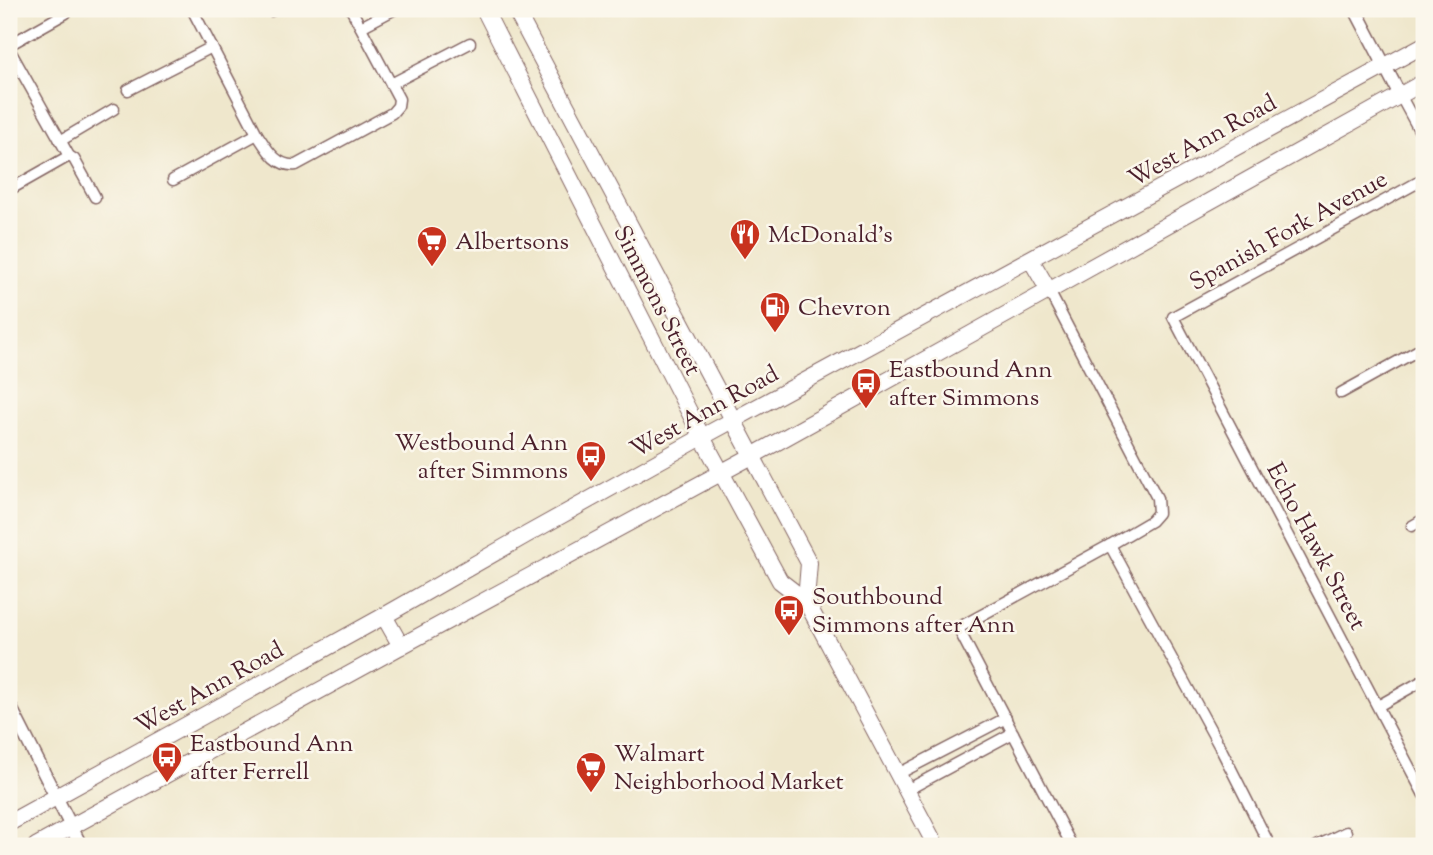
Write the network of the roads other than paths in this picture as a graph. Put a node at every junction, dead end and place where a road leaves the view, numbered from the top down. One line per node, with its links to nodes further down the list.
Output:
1 (192, 9): 12 (street)
2 (351, 9): 8 (street)
3 (395, 9): 8 (street)
4 (484, 9): 33 (main road, Simmons Street)
5 (515, 9): 32 (main road, Simmons Street)
6 (1355, 9): 13 (street)
7 (66, 13): 11 (street)
8 (361, 27): 15 (street)
9 (470, 43): 15 (street)
10 (1424, 45): 13 (main road, West Ann Road)
11 (9, 47): 21 (street)
12 (212, 47): 16 (street); 19 (street)
13 (1385, 67): 17 (street); 27 (main road, West Ann Road)
14 (1424, 82): 17 (main road)
15 (391, 84): 19 (street)
16 (128, 90)
17 (1400, 95): 20 (street); 28 (main road)
18 (114, 109): 21 (street)
19 (257, 134): 24 (street)
20 (1424, 139)
21 (60, 141): 22 (street)
22 (69, 156): 25 (street); 26 (street)
23 (1424, 179): 29 (street, Spanish Fork Avenue)
24 (173, 180)
25 (9, 190)
26 (95, 197)
27 (1031, 260): 28 (main road); 32 (main road, West Ann Road)
28 (1049, 291): 34 (main road); 38 (street)
29 (1173, 317): 44 (street, Echo Hawk Street)
30 (1424, 347): 31 (street)
31 (1341, 393)
32 (733, 421): 33 (main road, West Ann Road); 34 (main road, Simmons Street)
33 (702, 437): 35 (main road, Simmons Street); 40 (main road, West Ann Road)
34 (752, 456): 35 (main road); 39 (main road, Simmons Street)
35 (721, 473): 39 (main road, Simmons Street); 41 (main road)
36 (1424, 519): 37 (street)
37 (1412, 526)
38 (1110, 545): 45 (street); 58 (street)
39 (806, 601): 47 (main road, Simmons Street)
40 (384, 617): 41 (main road); 50 (main road, West Ann Road)
41 (401, 646): 52 (main road)
42 (1424, 680): 44 (street)
43 (9, 704): 50 (street)
44 (1378, 706): 49 (street, Echo Hawk Street)
45 (1006, 718): 46 (street); 47 (street)
46 (1013, 733): 48 (street); 57 (street)
47 (898, 774): 48 (main road, Simmons Street)
48 (907, 790): 56 (main road, Simmons Street)
49 (1424, 795)
50 (56, 797): 51 (main road, West Ann Road); 52 (street)
51 (9, 823)
52 (71, 827): 54 (main road); 55 (street)
53 (1346, 832): 59 (street)
54 (36, 846)
55 (81, 846)
56 (936, 846)
57 (1072, 846)
58 (1270, 846)
59 (1317, 846)

